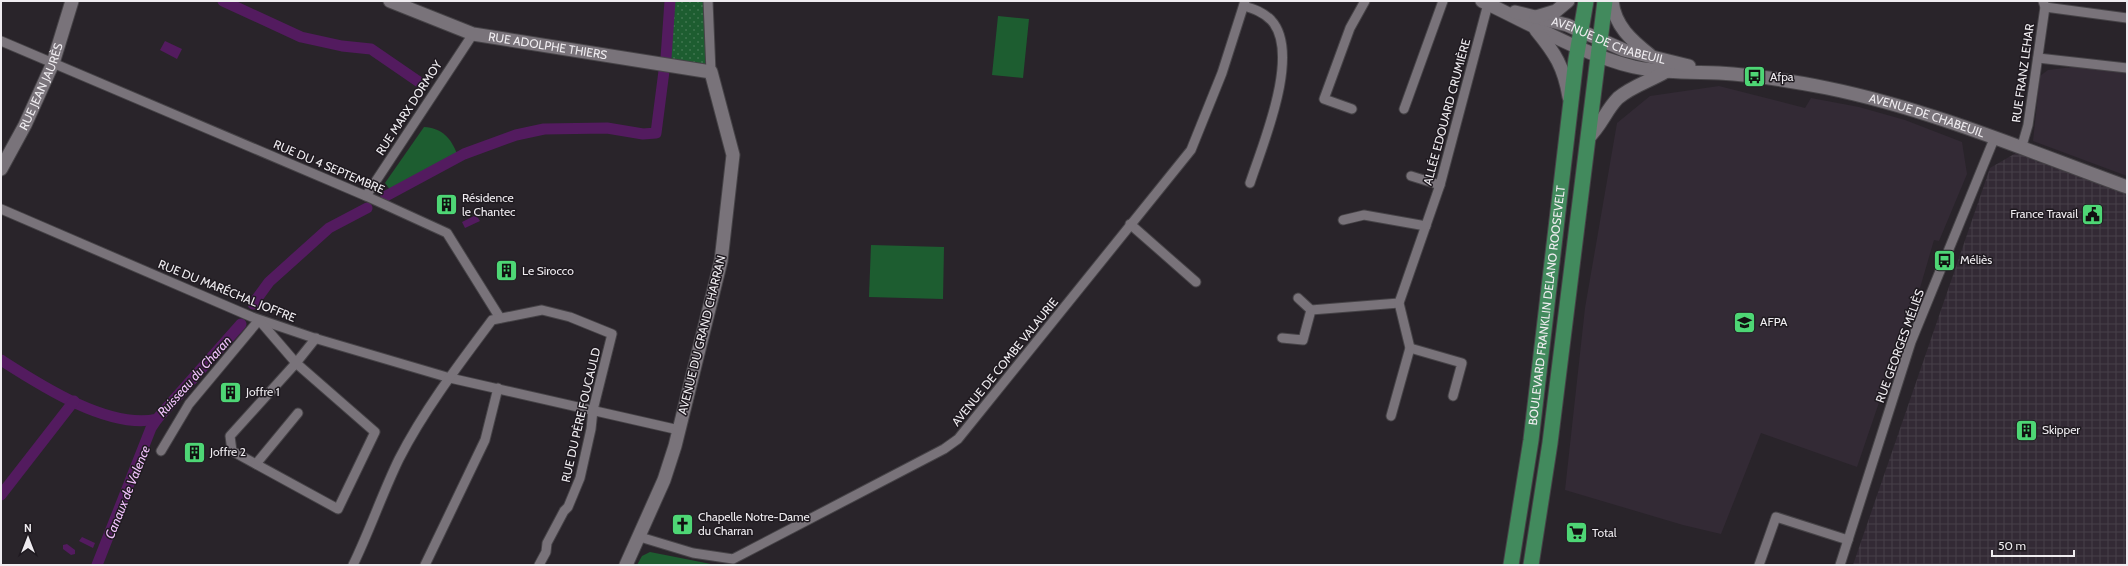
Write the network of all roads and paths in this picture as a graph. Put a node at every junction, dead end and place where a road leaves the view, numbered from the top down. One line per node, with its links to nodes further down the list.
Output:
1 (72, 1): 23 (main road, RUE JEAN JAURÈS)
2 (390, 1): 16 (main road, RUE ADOLPHE THIERS)
3 (708, 1): 25 (street, AVENUE DU GRAND CHARRAN)
4 (1365, 1): 28 (street)
5 (1443, 1): 29 (street)
6 (1568, 1): 14 (main road)
7 (1586, 1): 15 (main road, BOULEVARD FRANKLIN DELANO ROOSEVELT)
8 (1605, 1): 17 (main road, BOULEVARD FRANKLIN DELANO ROOSEVELT)
9 (1612, 1): 22 (main road)
10 (1244, 3): 36 (street); 42 (street, AVENUE DE COMBE VALAURIE)
11 (1489, 4): 14 (main road, AVENUE DE CHABEUIL); 37 (street, ALLÉE EDOUARD CRUMIÈRE)
12 (2044, 4): 13 (street); 21 (street, RUE FRANZ LEHAR)
13 (2127, 18)
14 (1534, 22): 15 (main road, AVENUE DE CHABEUIL); 19 (main road, AVENUE DE CHABEUIL); 30 (main road, AVENUE DE CHABEUIL)
15 (1574, 28): 17 (main road, AVENUE DE CHABEUIL); 19 (main road, BOULEVARD FRANKLIN DELANO ROOSEVELT)
16 (473, 34): 25 (main road, RUE ADOLPHE THIERS); 39 (street, RUE MARX DORMOY)
17 (1600, 39): 20 (main road, BOULEVARD FRANKLIN DELANO ROOSEVELT); 22 (main road, AVENUE DE CHABEUIL)
18 (1, 41): 23 (street, RUE DU 4 SEPTEMBRE)
19 (1572, 44): 20 (main road, AVENUE DE CHABEUIL); 30 (main road, BOULEVARD FRANKLIN DELANO ROOSEVELT)
20 (1598, 54): 26 (main road, AVENUE DE CHABEUIL); 31 (main road, BOULEVARD FRANKLIN DELANO ROOSEVELT)
21 (2038, 58): 24 (street); 33 (street, RUE FRANZ LEHAR)
22 (1655, 59): 27 (main road, AVENUE DE CHABEUIL)
23 (53, 63): 34 (main road, RUE JEAN JAURÈS); 39 (street, RUE DU 4 SEPTEMBRE)
24 (2127, 68)
25 (711, 72): 60 (main road, AVENUE DU GRAND CHARRAN)
26 (1665, 72): 27 (main road, AVENUE DE CHABEUIL); 31 (main road)
27 (1720, 73): 32 (main road, AVENUE DE CHABEUIL)
28 (1352, 109)
29 (1404, 109)
30 (1571, 110): 69 (main road, BOULEVARD FRANKLIN DELANO ROOSEVELT)
31 (1588, 138): 70 (main road, BOULEVARD FRANKLIN DELANO ROOSEVELT)
32 (1994, 139): 33 (main road, AVENUE DE CHABEUIL); 64 (street, RUE GEORGES MÉLIÈS)
33 (2021, 148): 38 (main road, AVENUE DE CHABEUIL)
34 (1, 169)
35 (1411, 176): 37 (street)
36 (1250, 183)
37 (1440, 185): 43 (street, ALLÉE EDOUARD CRUMIÈRE)
38 (2127, 187)
39 (366, 196): 48 (street, RUE DU 4 SEPTEMBRE)
40 (1, 209): 49 (street, RUE DU MARÉCHAL JOFFRE)
41 (1342, 220): 43 (street)
42 (1130, 224): 44 (street); 63 (street, AVENUE DE COMBE VALAURIE)
43 (1426, 226): 46 (street, ALLÉE EDOUARD CRUMIÈRE)
44 (1196, 282)
45 (1298, 298): 47 (street)
46 (1400, 303): 47 (street); 52 (street)
47 (1311, 310): 51 (street)
48 (500, 318): 54 (street); 57 (street, RUE DU PÈRE FOUCAULD)
49 (259, 320): 50 (street, RUE DU MARÉCHAL JOFFRE); 53 (street); 61 (street)
50 (316, 338): 53 (street); 54 (street, RUE DU MARÉCHAL JOFFRE)
51 (1282, 338)
52 (1410, 348): 56 (street); 59 (street)
53 (296, 363): 62 (street); 62 (street)
54 (450, 378): 55 (street, RUE DU MARÉCHAL JOFFRE); 65 (street)
55 (498, 388): 57 (street, RUE DU MARÉCHAL JOFFRE); 66 (street)
56 (1454, 396)
57 (593, 410): 60 (street, RUE DU MARÉCHAL JOFFRE); 67 (street, RUE DU PÈRE FOUCAULD)
58 (298, 413): 62 (street)
59 (1391, 416)
60 (679, 430): 63 (main road, AVENUE DU GRAND CHARRAN)
61 (161, 451)
62 (256, 464)
63 (640, 537): 68 (main road, AVENUE DU GRAND CHARRAN)
64 (1848, 540): 71 (street); 72 (street, RUE GEORGES MÉLIÈS)
65 (353, 565)
66 (426, 565)
67 (539, 565)
68 (626, 565)
69 (1511, 565)
70 (1531, 565)
71 (1759, 565)
72 (1840, 565)

